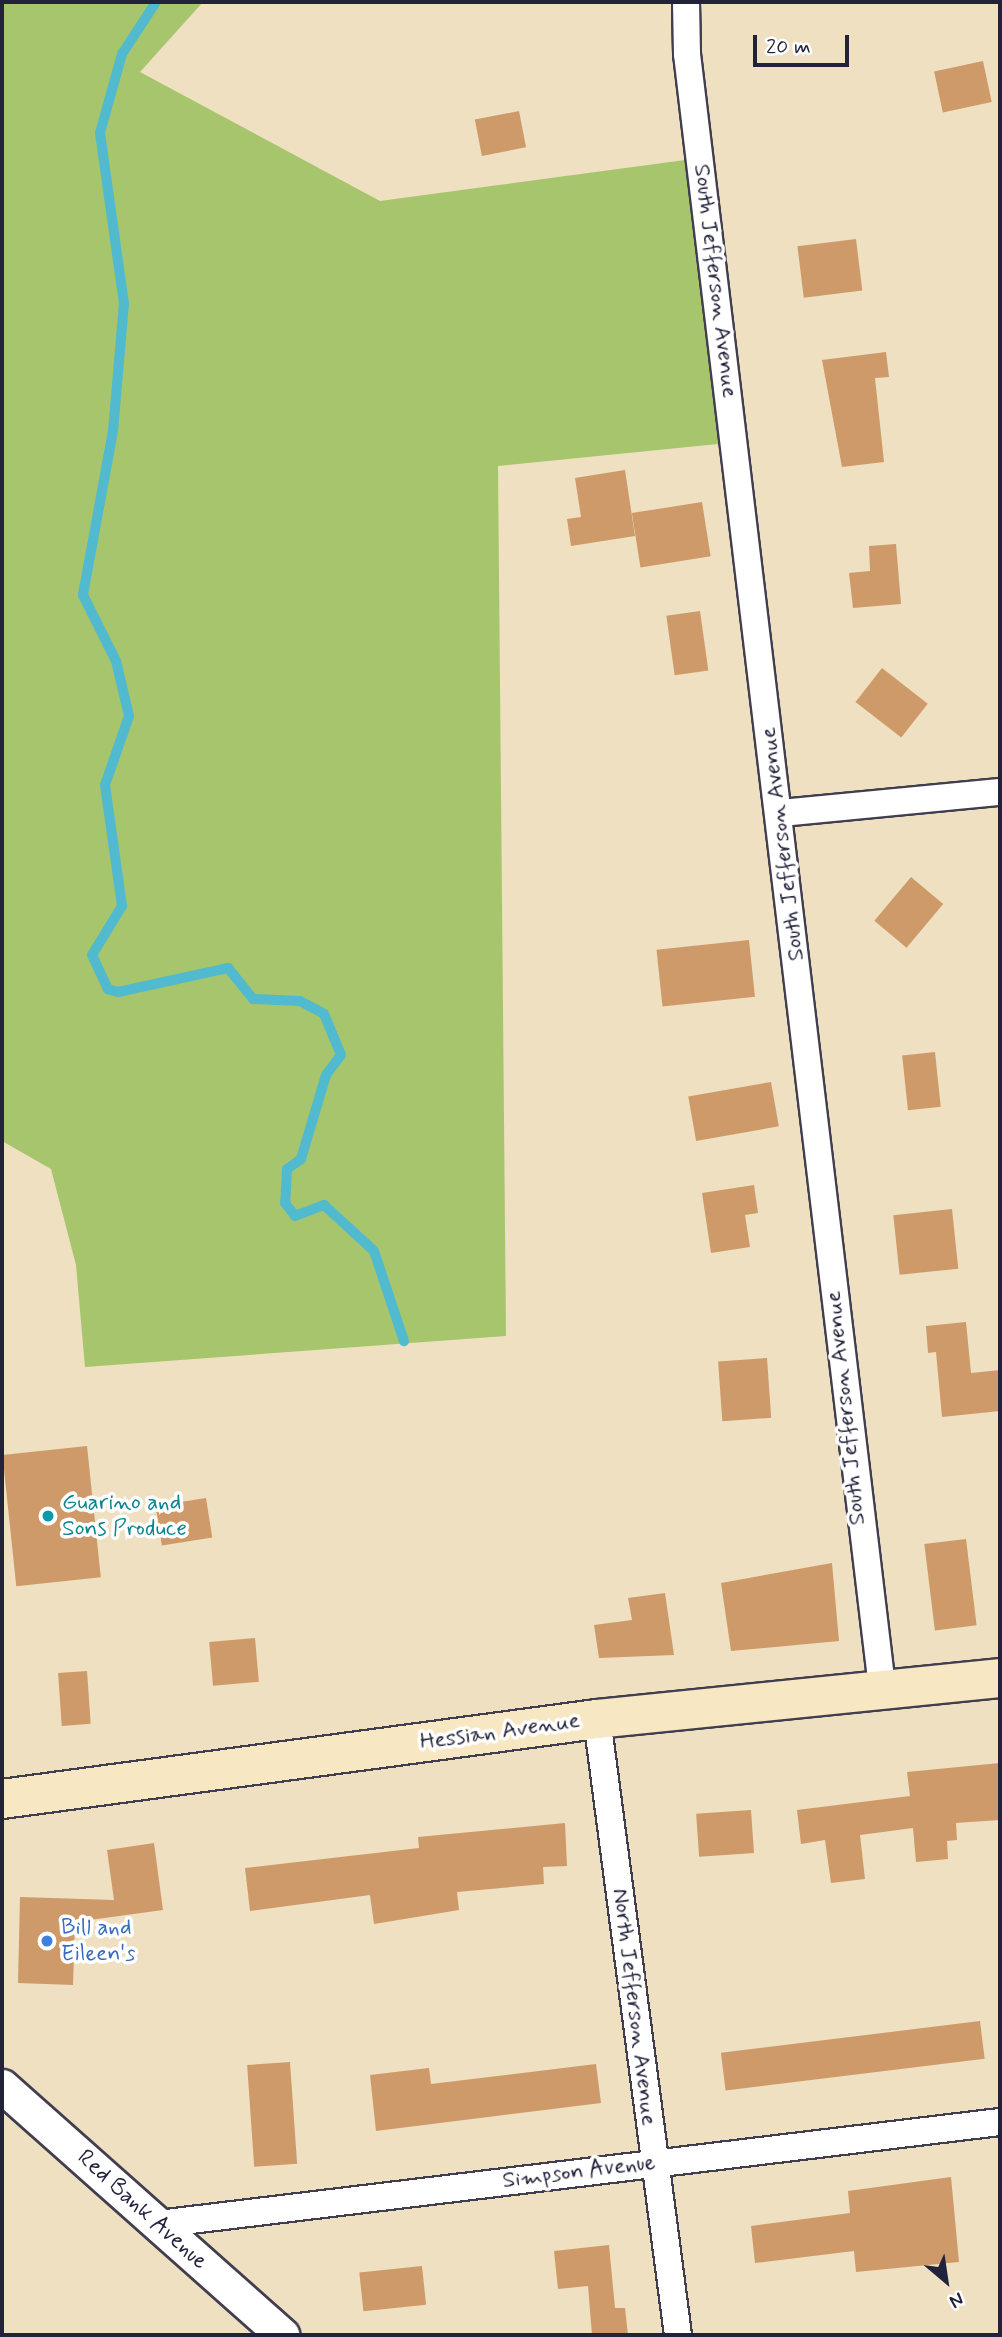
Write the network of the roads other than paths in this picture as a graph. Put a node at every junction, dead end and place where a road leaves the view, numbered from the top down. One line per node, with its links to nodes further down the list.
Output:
1 (686, 2): 3 (street, South Jefferson Avenue)
2 (1000, 792): 3 (street)
3 (781, 813): 5 (street, South Jefferson Avenue)
4 (1000, 1678): 5 (main road, Hessian Avenue)
5 (882, 1687): 6 (main road, Hessian Avenue)
6 (597, 1719): 7 (main road, Hessian Avenue); 10 (street, North Jefferson Avenue)
7 (2, 1799)
8 (2, 2086): 11 (street, Red Bank Avenue)
9 (1000, 2122): 10 (street, Simpson Avenue)
10 (653, 2163): 11 (street, Simpson Avenue); 13 (street, North Jefferson Avenue)
11 (158, 2224): 12 (street, Red Bank Avenue)
12 (282, 2335)
13 (678, 2335)

